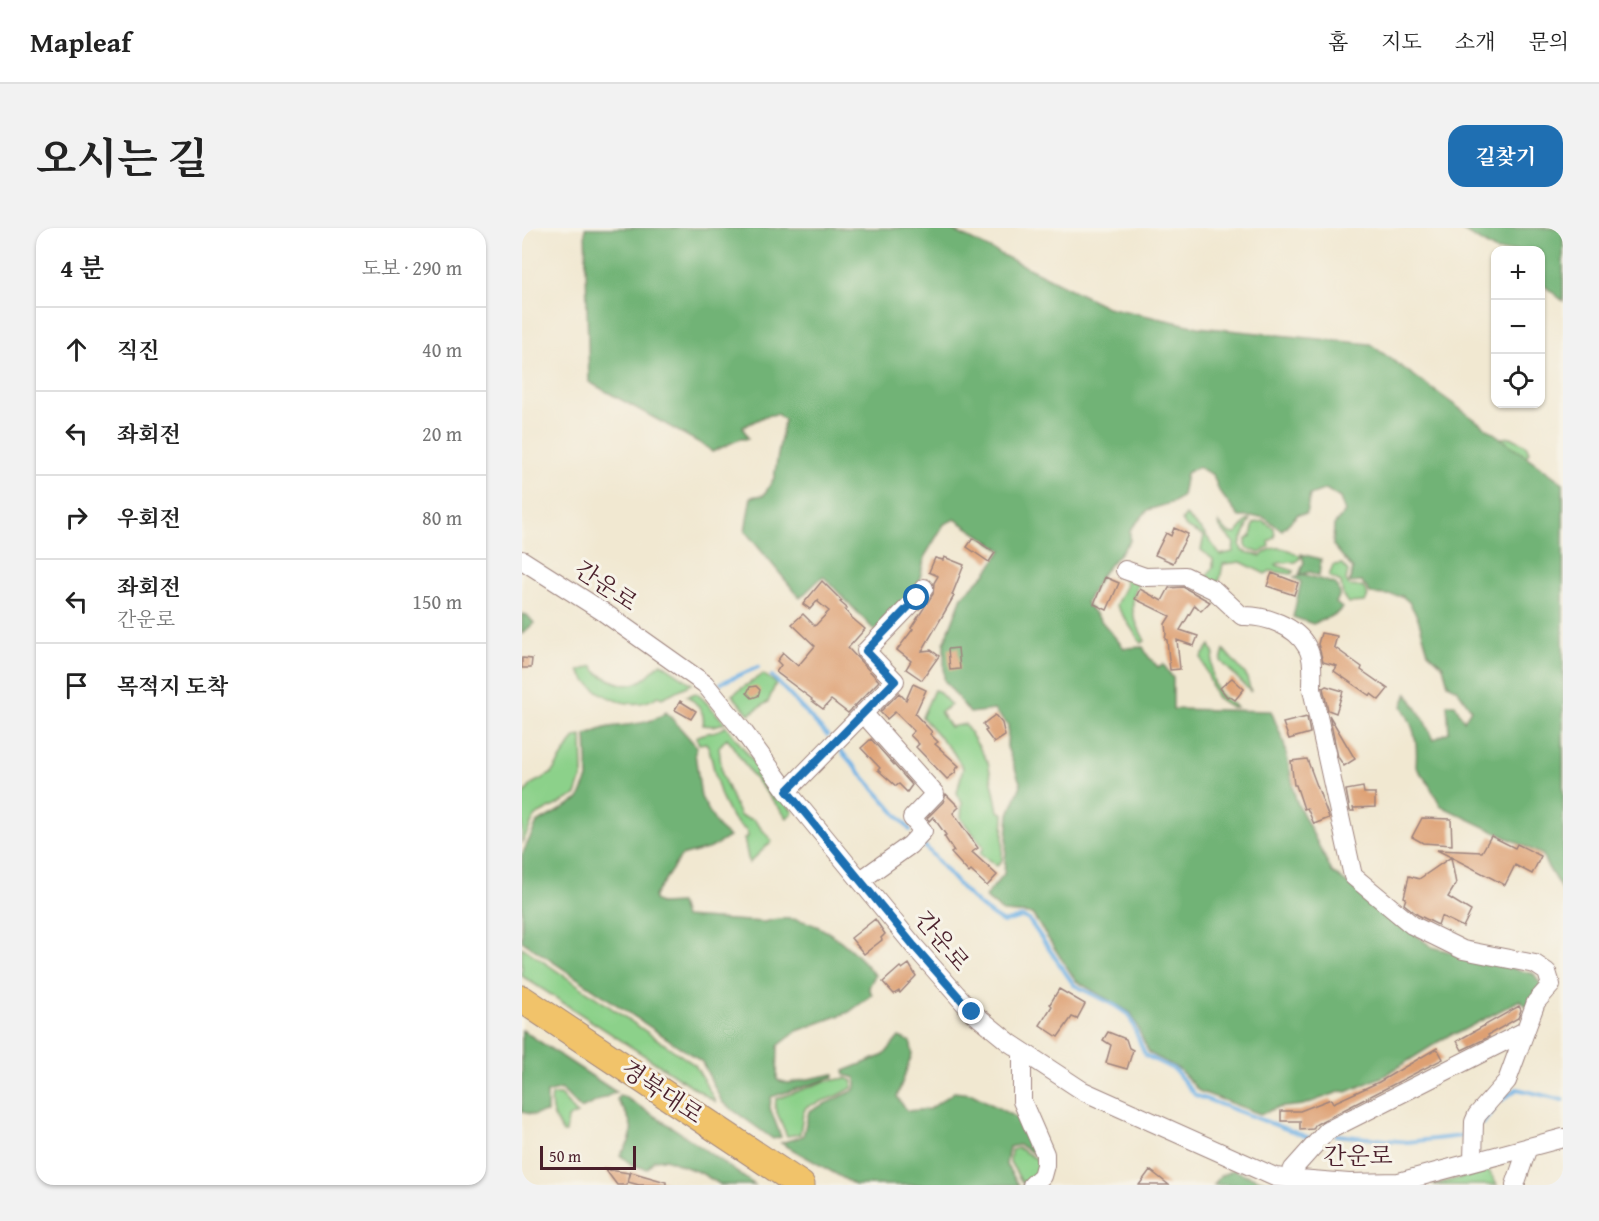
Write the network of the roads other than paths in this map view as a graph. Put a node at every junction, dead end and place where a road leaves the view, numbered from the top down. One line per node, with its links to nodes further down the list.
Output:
1 (522, 560): 5 (street, 간운로)
2 (1125, 570): 9 (street)
3 (924, 588): 4 (street)
4 (863, 713): 5 (street); 6 (street)
5 (787, 791): 6 (street, 간운로)
6 (861, 880): 10 (street, 간운로)
7 (522, 999): 13 (highway, 경북대로)
8 (522, 1021): 16 (highway, 경북대로)
9 (1525, 1031): 14 (street); 15 (street)
10 (1022, 1051): 15 (street, 간운로); 19 (street)
11 (1563, 1138): 12 (street, 간운로)
12 (1528, 1147): 14 (street, 간운로); 20 (street)
13 (747, 1149): 17 (highway, 경북대로); 18 (highway)
14 (1473, 1161): 15 (street, 간운로)
15 (1289, 1178)
16 (774, 1185)
17 (801, 1185)
18 (822, 1185)
19 (1032, 1185)
20 (1515, 1185)

